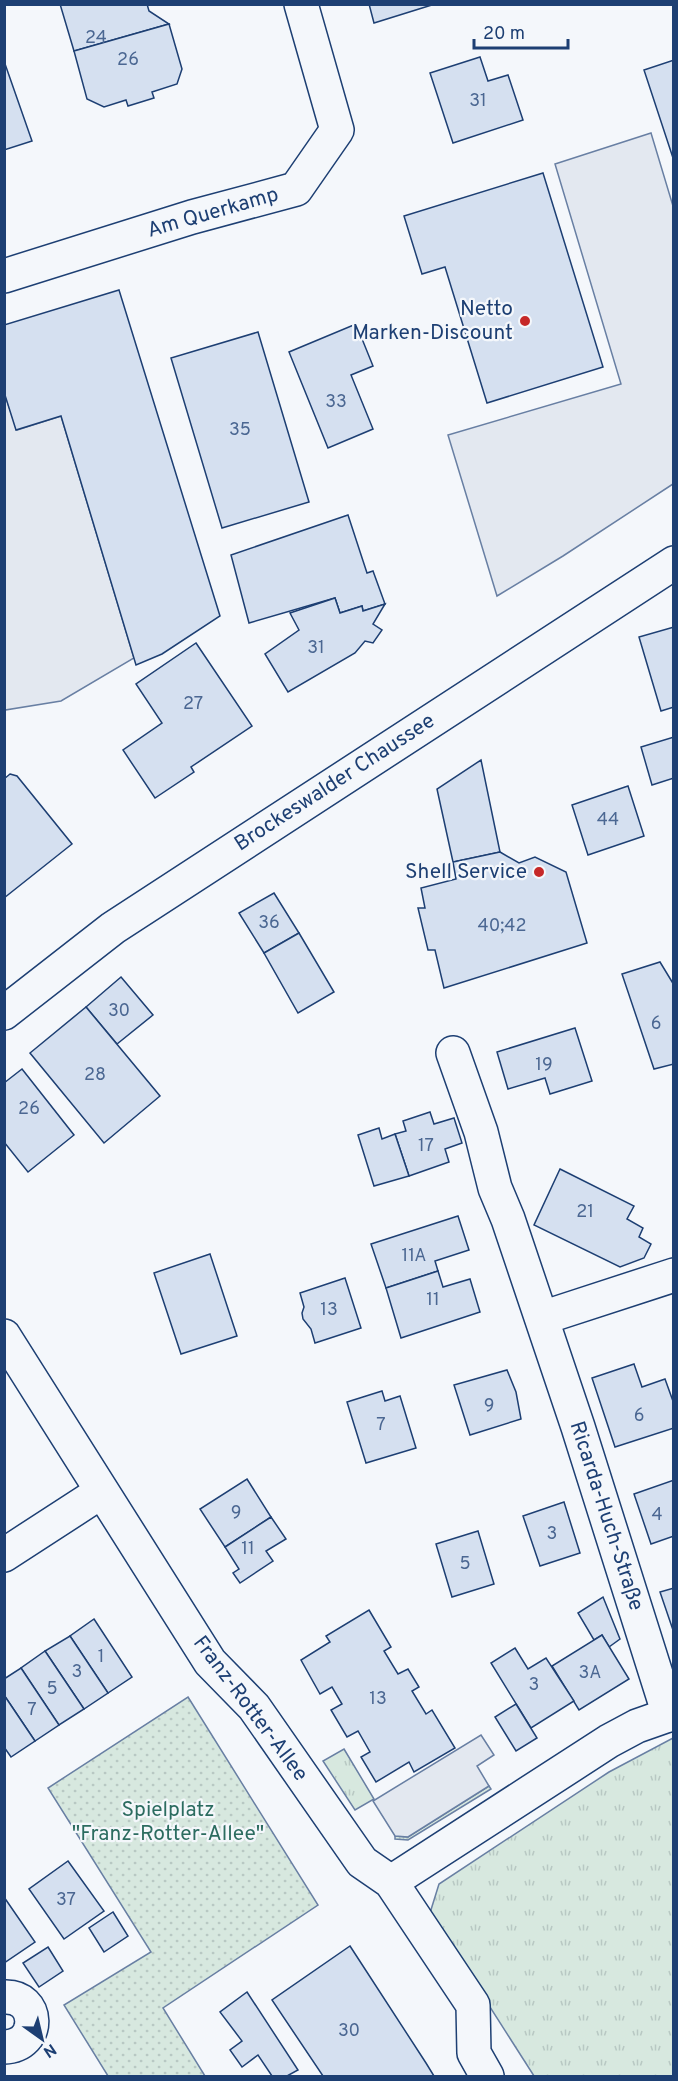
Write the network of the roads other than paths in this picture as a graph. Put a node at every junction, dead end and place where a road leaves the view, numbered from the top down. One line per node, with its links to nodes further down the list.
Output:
1 (301, 4): 2 (street, Am Querkamp)
2 (4, 276)
3 (674, 563): 4 (street, Brockeswalder Chaussee)
4 (4, 1013)
5 (453, 1053): 7 (street, Ricarda-Huch-Straße)
6 (674, 1275): 7 (street)
7 (542, 1318): 11 (street, Ricarda-Huch-Straße)
8 (4, 1336): 9 (street, Franz-Rotter-Allee)
9 (101, 1492): 10 (street); 12 (street, Franz-Rotter-Allee)
10 (4, 1554)
11 (671, 1714): 12 (street)
12 (391, 1882): 15 (street, Franz-Rotter-Allee)
13 (4, 1997): 14 (street)
14 (4, 2047)
15 (487, 2076)

